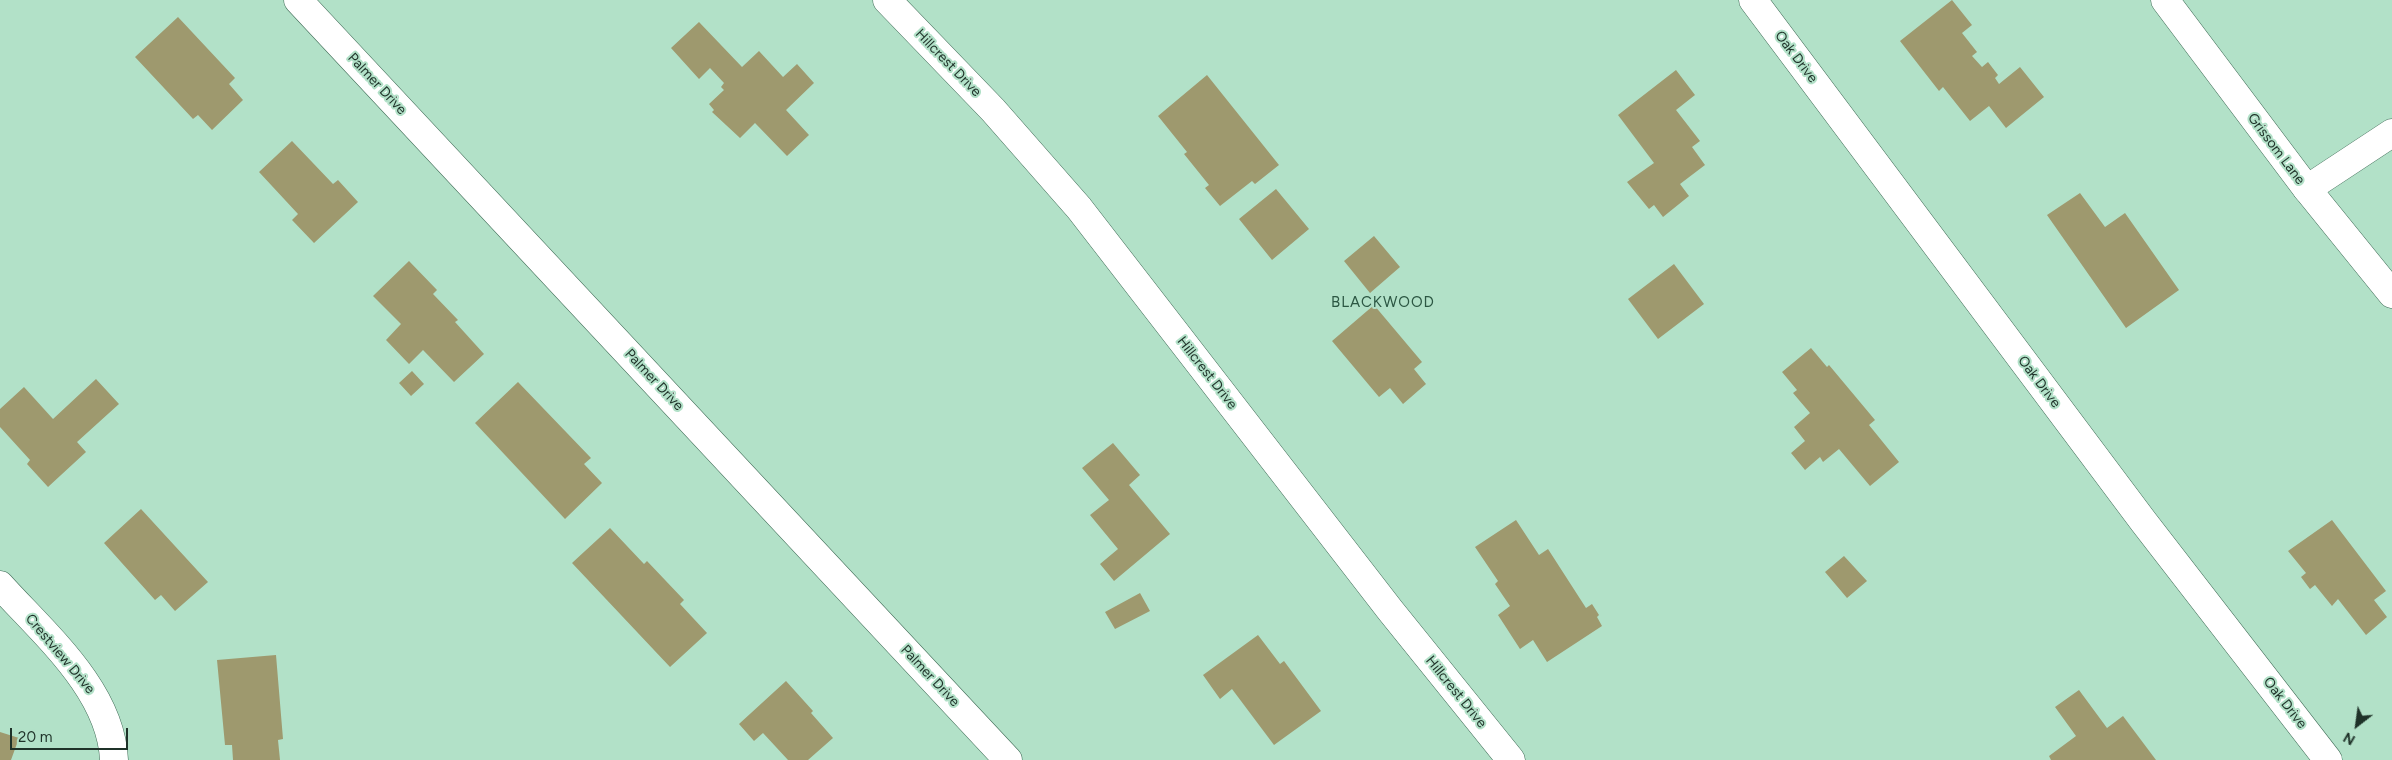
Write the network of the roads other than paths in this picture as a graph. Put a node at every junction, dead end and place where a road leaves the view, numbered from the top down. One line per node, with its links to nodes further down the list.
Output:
1 (298, 0): 10 (street, Palmer Drive)
2 (887, 0): 11 (street, Hillcrest Drive)
3 (1753, 0): 12 (street, Oak Drive)
4 (2165, 0): 6 (street, Grissom Lane)
5 (2392, 133): 6 (street)
6 (2307, 189): 7 (street, Grissom Lane)
7 (2392, 294)
8 (0, 585): 9 (street, Crestview Drive)
9 (114, 760)
10 (1008, 760)
11 (1511, 760)
12 (2328, 760)

